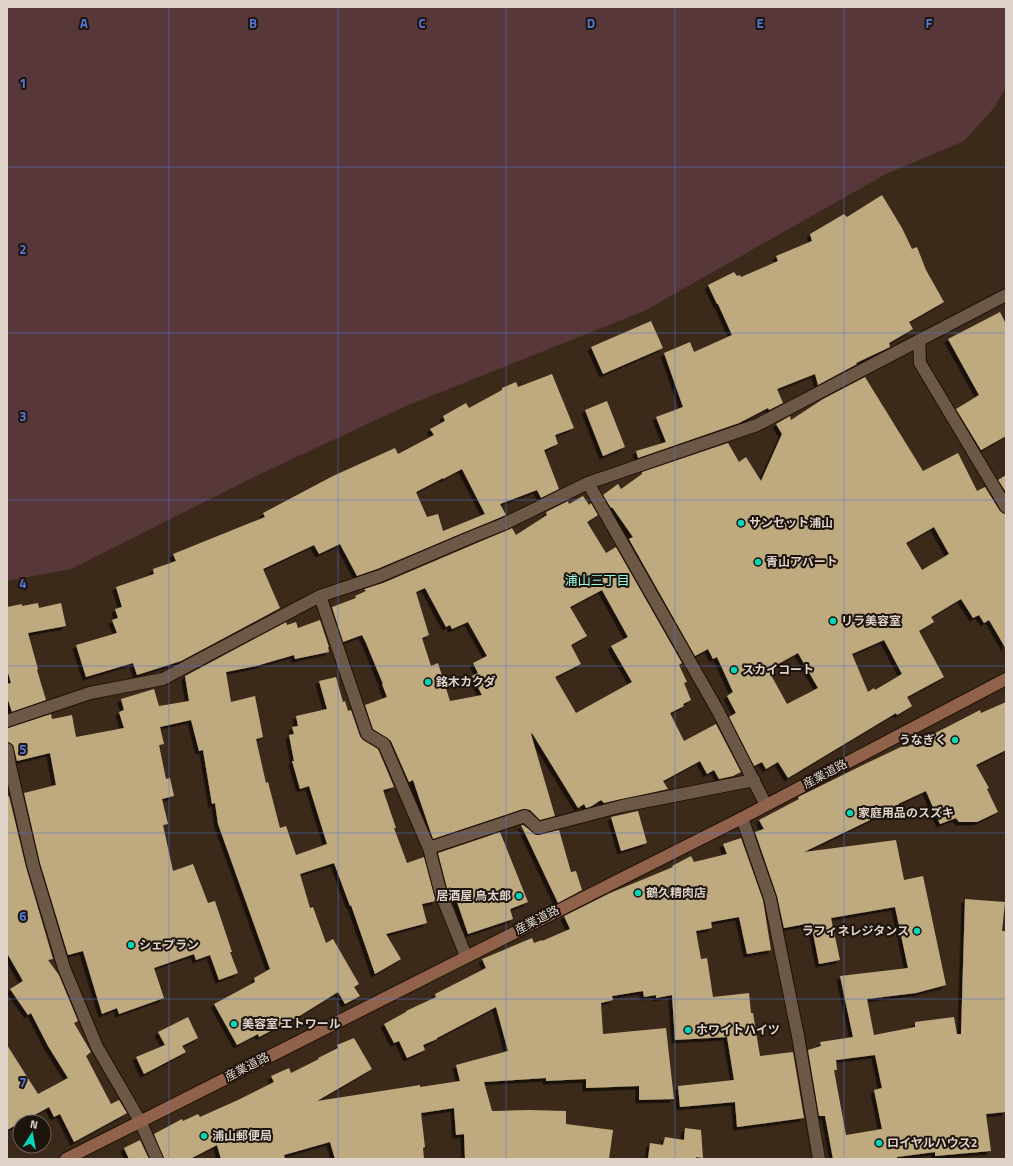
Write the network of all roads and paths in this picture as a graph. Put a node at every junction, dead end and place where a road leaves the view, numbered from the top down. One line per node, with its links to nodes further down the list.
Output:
1 (1006, 295): 2 (street)
2 (919, 340): 3 (street); 4 (street)
3 (588, 483): 5 (street); 9 (street)
4 (1006, 507)
5 (320, 596): 7 (street); 12 (street)
6 (1006, 679): 10 (street, 産業道路)
7 (7, 721)
8 (7, 749): 14 (street)
9 (754, 780): 10 (street); 12 (street)
10 (766, 805): 11 (street, 産業道路)
11 (742, 818): 13 (street, 産業道路); 17 (street)
12 (428, 848): 13 (street)
13 (466, 956): 14 (street, 産業道路)
14 (140, 1121): 15 (street, 産業道路); 16 (street)
15 (66, 1159)
16 (157, 1159)
17 (819, 1159)

